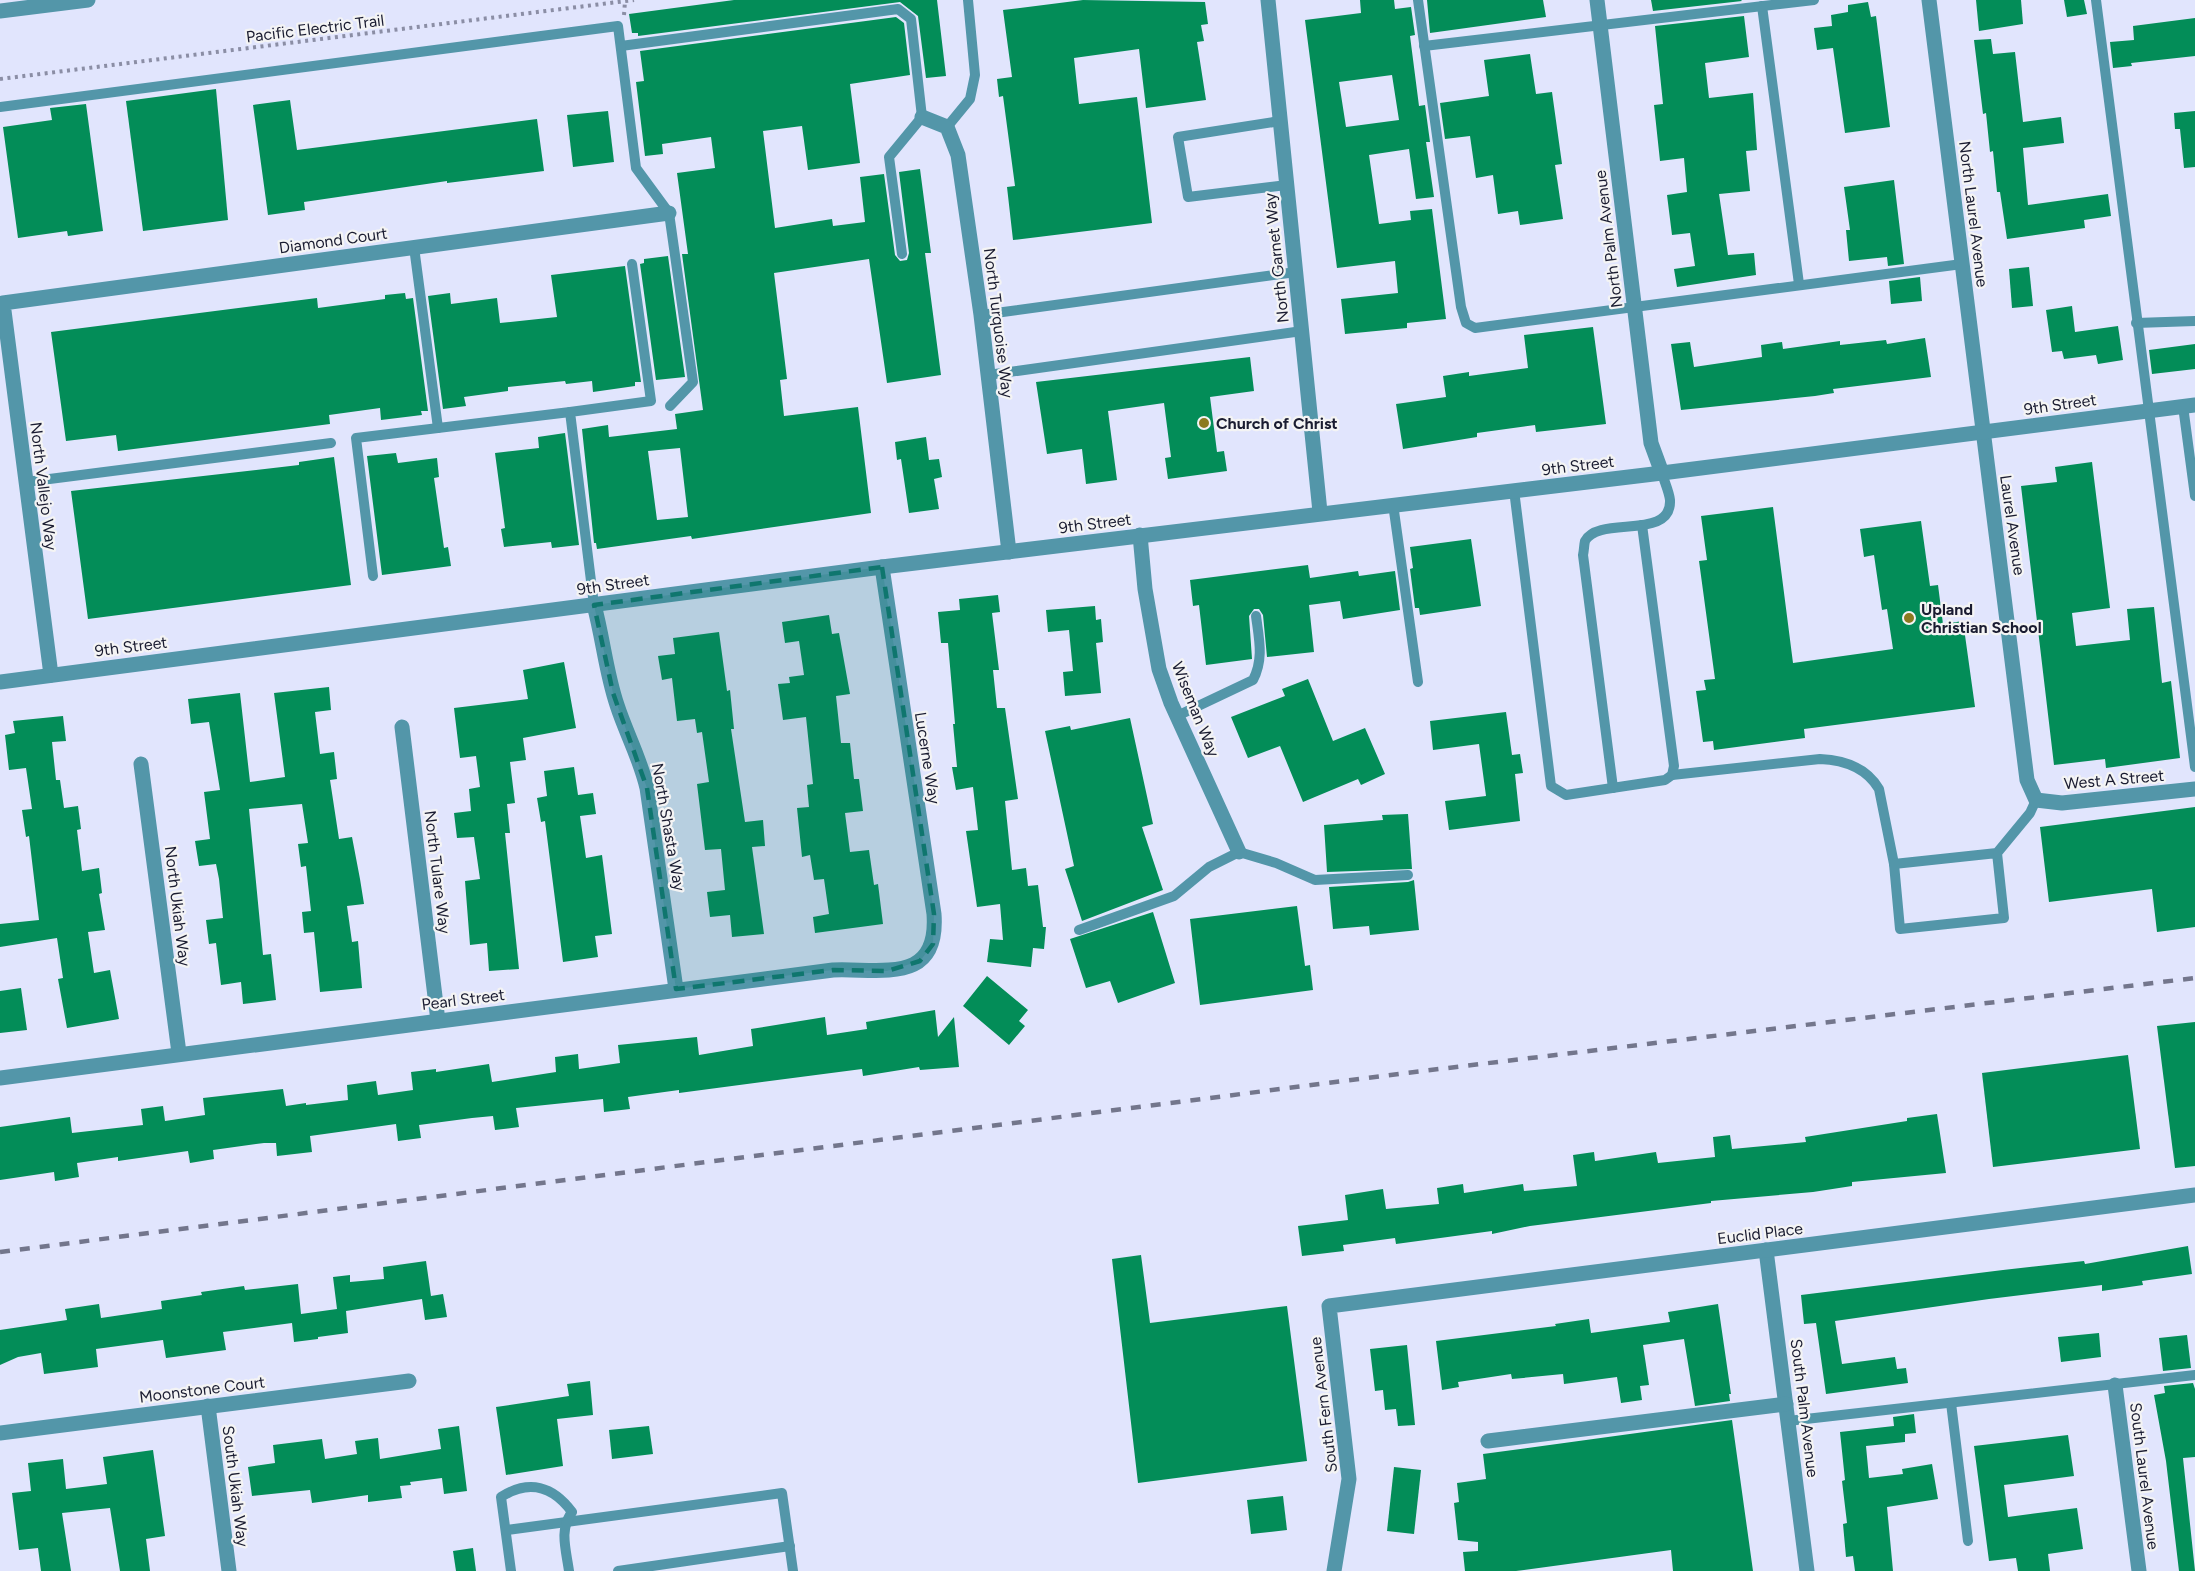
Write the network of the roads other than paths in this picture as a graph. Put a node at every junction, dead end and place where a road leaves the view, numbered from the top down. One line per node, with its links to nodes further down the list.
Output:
1 (88, 0): 10 (street)
2 (968, 0): 17 (lane)
3 (1268, 0): 16 (street, North Garnet Way)
4 (1418, 0): 13 (lane)
5 (1597, 0): 11 (street, North Palm Avenue)
6 (1814, 0): 9 (lane)
7 (1929, 0): 23 (street, North Laurel Avenue)
8 (2096, 0): 30 (lane)
9 (1762, 6): 11 (lane); 25 (lane)
10 (0, 11)
11 (1600, 25): 13 (lane); 27 (street, North Palm Avenue)
12 (621, 45): 14 (lane); 15 (lane); 19 (lane)
13 (1424, 46): 27 (lane)
14 (0, 107)
15 (922, 117): 17 (street); 21 (lane)
16 (1280, 121): 18 (street, North Garnet Way); 18 (lane)
17 (947, 127): 28 (street, North Turquoise Way)
18 (1287, 185): 24 (street, North Garnet Way)
19 (669, 213): 20 (street, Diamond Court); 34 (lane)
20 (414, 247): 26 (street, Diamond Court); 37 (lane)
21 (902, 254)
22 (632, 264): 36 (lane)
23 (1962, 264): 25 (lane); 38 (street, North Laurel Avenue)
24 (1296, 272): 28 (lane); 31 (street, North Garnet Way)
25 (1799, 284): 27 (lane)
26 (3, 303): 41 (street, North Vallejo Way)
27 (1635, 309): 40 (street, North Palm Avenue)
28 (981, 315): 32 (street, North Turquoise Way)
29 (2195, 321): 30 (lane)
30 (2136, 324): 35 (lane)
31 (1302, 331): 32 (lane); 45 (street, North Garnet Way)
32 (988, 375): 48 (street, North Turquoise Way)
33 (2189, 405): 35 (street, 9th Street); 43 (lane)
34 (670, 406)
35 (2148, 411): 38 (street, 9th Street); 59 (lane)
36 (570, 412): 37 (lane); 51 (lane)
37 (438, 428): 50 (lane)
38 (1983, 432): 40 (street, 9th Street); 63 (street, Laurel Avenue)
39 (331, 443): 41 (lane)
40 (1662, 473): 42 (street, 9th Street); 46 (lane)
41 (26, 482): 53 (street, North Vallejo Way)
42 (1514, 490): 44 (street, 9th Street); 61 (lane)
43 (2195, 496)
44 (1393, 504): 45 (street, 9th Street); 55 (lane)
45 (1320, 512): 47 (street, 9th Street)
46 (1642, 525): 60 (lane); 61 (lane)
47 (1140, 535): 48 (street, 9th Street); 56 (street, Wiseman Way)
48 (1010, 552): 49 (street, 9th Street)
49 (882, 567): 51 (street, 9th Street); 69 (street, Lucerne Way)
50 (373, 576)
51 (594, 605): 53 (street, 9th Street); 70 (street, North Shasta Way)
52 (1256, 616): 56 (lane)
53 (51, 675): 54 (street, 9th Street)
54 (0, 682)
55 (1418, 682)
56 (1177, 716): 64 (street, Wiseman Way)
57 (402, 727): 71 (street, North Tulare Way)
58 (141, 764): 72 (street, North Ukiah Way)
59 (2195, 767)
60 (1672, 775): 61 (lane); 66 (lane)
61 (1613, 788)
62 (2195, 789): 63 (street, West A Street)
63 (2036, 800): 65 (lane)
64 (1239, 852): 67 (lane); 68 (lane)
65 (1997, 853): 66 (lane); 66 (lane)
66 (1894, 864)
67 (1408, 874)
68 (1079, 930)
69 (928, 954): 70 (street, Pearl Street)
70 (676, 989): 71 (street, Pearl Street)
71 (438, 1021): 72 (street, Pearl Street)
72 (179, 1053): 73 (street, Pearl Street)
73 (0, 1078)
74 (2195, 1195): 75 (street, Euclid Place)
75 (1767, 1250): 76 (street, Euclid Place); 81 (street, South Palm Avenue)
76 (1329, 1306): 95 (street, South Fern Avenue)
77 (2195, 1375): 79 (lane)
78 (409, 1381): 82 (street, Moonstone Court)
79 (2115, 1385): 80 (lane); 97 (street, South Laurel Avenue)
80 (1951, 1403): 83 (lane); 88 (lane)
81 (1786, 1404): 83 (street, South Palm Avenue); 85 (street)
82 (208, 1406): 84 (street, Moonstone Court); 90 (street, South Ukiah Way)
83 (1788, 1421): 96 (street, South Palm Avenue)
84 (0, 1433)
85 (1488, 1441)
86 (564, 1523): 87 (lane); 87 (lane); 89 (lane); 92 (lane)
87 (507, 1530): 91 (lane)
88 (1968, 1541)
89 (790, 1546): 93 (lane); 94 (lane)
90 (229, 1571)
91 (512, 1571)
92 (569, 1571)
93 (618, 1571)
94 (793, 1571)
95 (1334, 1571)
96 (1807, 1571)
97 (2139, 1571)

